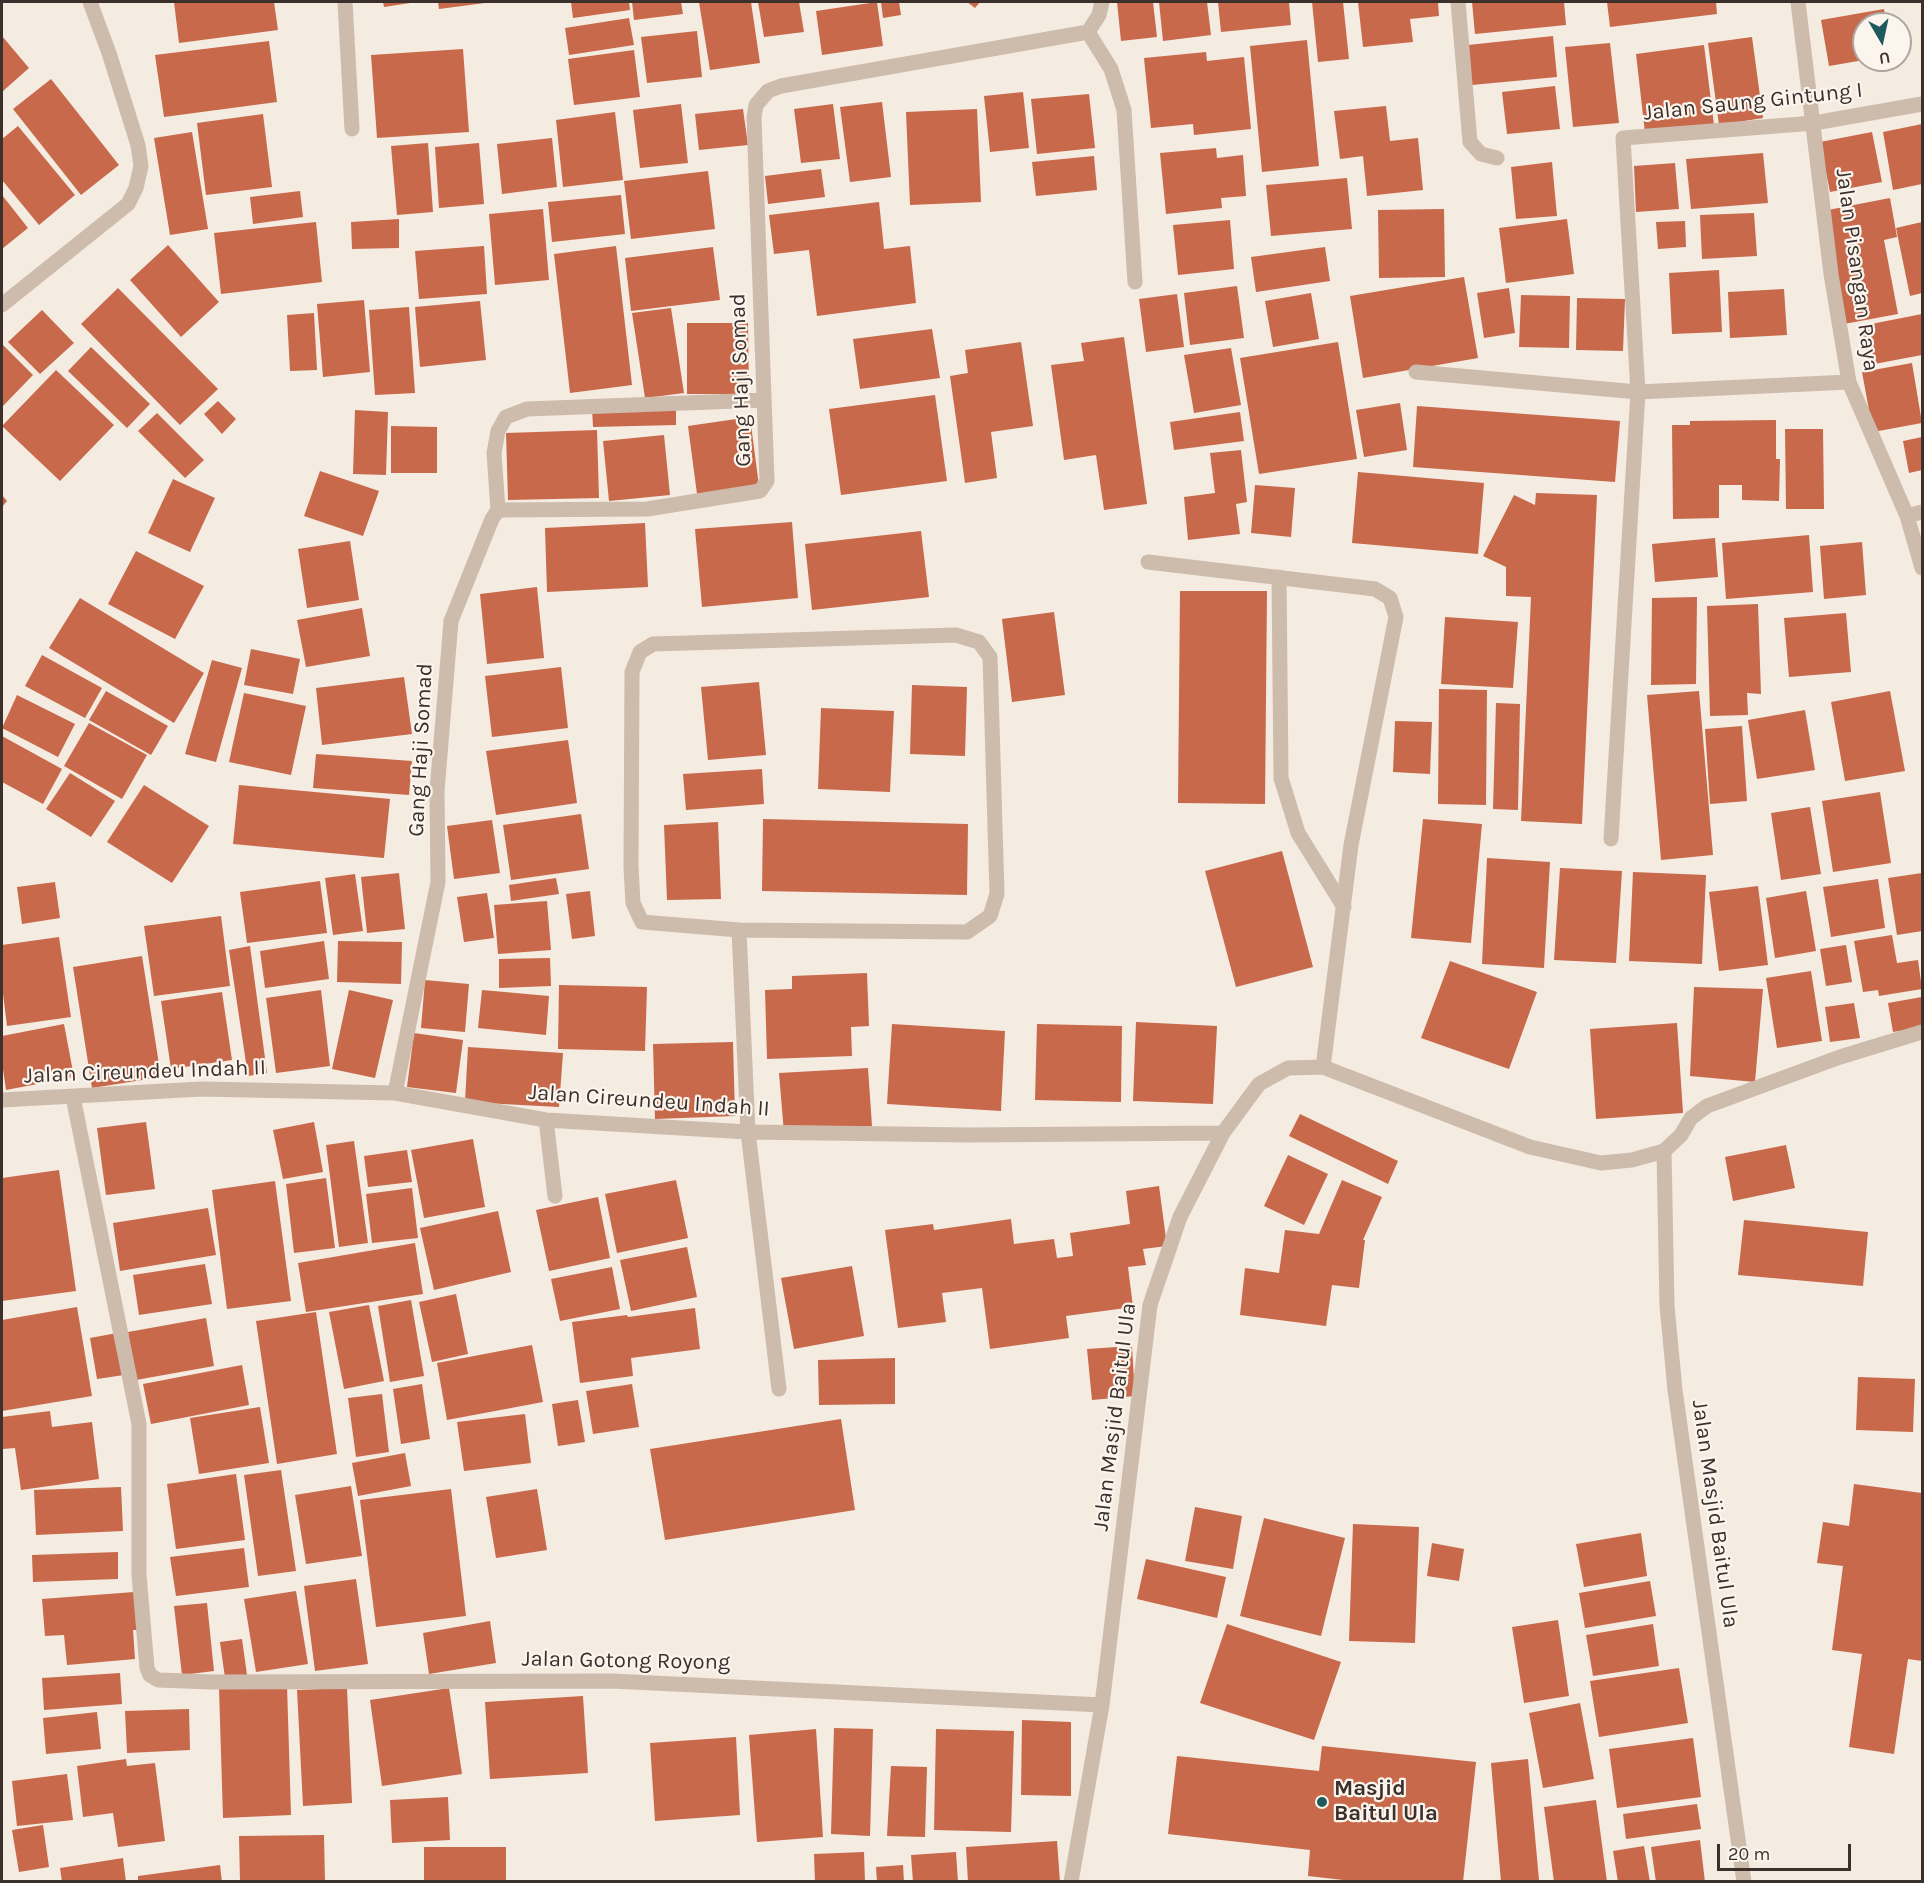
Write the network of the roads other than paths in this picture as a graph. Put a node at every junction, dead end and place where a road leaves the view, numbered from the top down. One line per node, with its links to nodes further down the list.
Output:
1 (90, 2): 12 (street)
2 (345, 2): 9 (street)
3 (1102, 2): 6 (street)
4 (1458, 2): 10 (street)
5 (1797, 2): 8 (street, Jalan Pisangan Raya)
6 (1088, 32): 11 (street); 16 (street, Gang Haji Somad)
7 (1923, 104): 8 (street, Jalan Saung Gintung I)
8 (1814, 123): 14 (street, Jalan Pisangan Raya); 15 (street, Jalan Saung Gintung I)
9 (352, 129)
10 (1497, 158)
11 (1135, 282)
12 (2, 305)
13 (1416, 372): 15 (street)
14 (1849, 382): 15 (street); 19 (street, Jalan Pisangan Raya)
15 (1638, 392): 23 (street)
16 (764, 400): 17 (street); 17 (street, Gang Haji Somad)
17 (498, 510): 28 (street, Gang Haji Somad)
18 (1923, 512): 19 (street)
19 (1907, 516): 21 (street, Jalan Pisangan Raya)
20 (1148, 562): 22 (street)
21 (1923, 568)
22 (1279, 577): 24 (street); 24 (street)
23 (1611, 838)
24 (1344, 907): 27 (street)
25 (740, 930): 25 (street); 32 (street)
26 (1923, 1032): 34 (street)
27 (1323, 1067): 33 (street, Jalan Masjid Baitul Ula); 34 (street, Jalan Masjid Baitul Ula)
28 (395, 1093): 29 (street, Jalan Cireundeu Indah II); 31 (street, Jalan Cireundeu Indah II)
29 (73, 1097): 30 (street, Jalan Cireundeu Indah II); 37 (street, Jalan Gotong Royong)
30 (2, 1100)
31 (546, 1120): 32 (street, Jalan Cireundeu Indah II); 35 (street)
32 (748, 1132): 33 (street, Jalan Cireundeu Indah II); 36 (street)
33 (1223, 1133): 37 (street, Jalan Masjid Baitul Ula)
34 (1664, 1151): 39 (street, Jalan Masjid Baitul Ula)
35 (555, 1196)
36 (779, 1389)
37 (1102, 1705): 38 (street, Jalan Masjid Baitul Ula)
38 (1071, 1881)
39 (1743, 1881)

